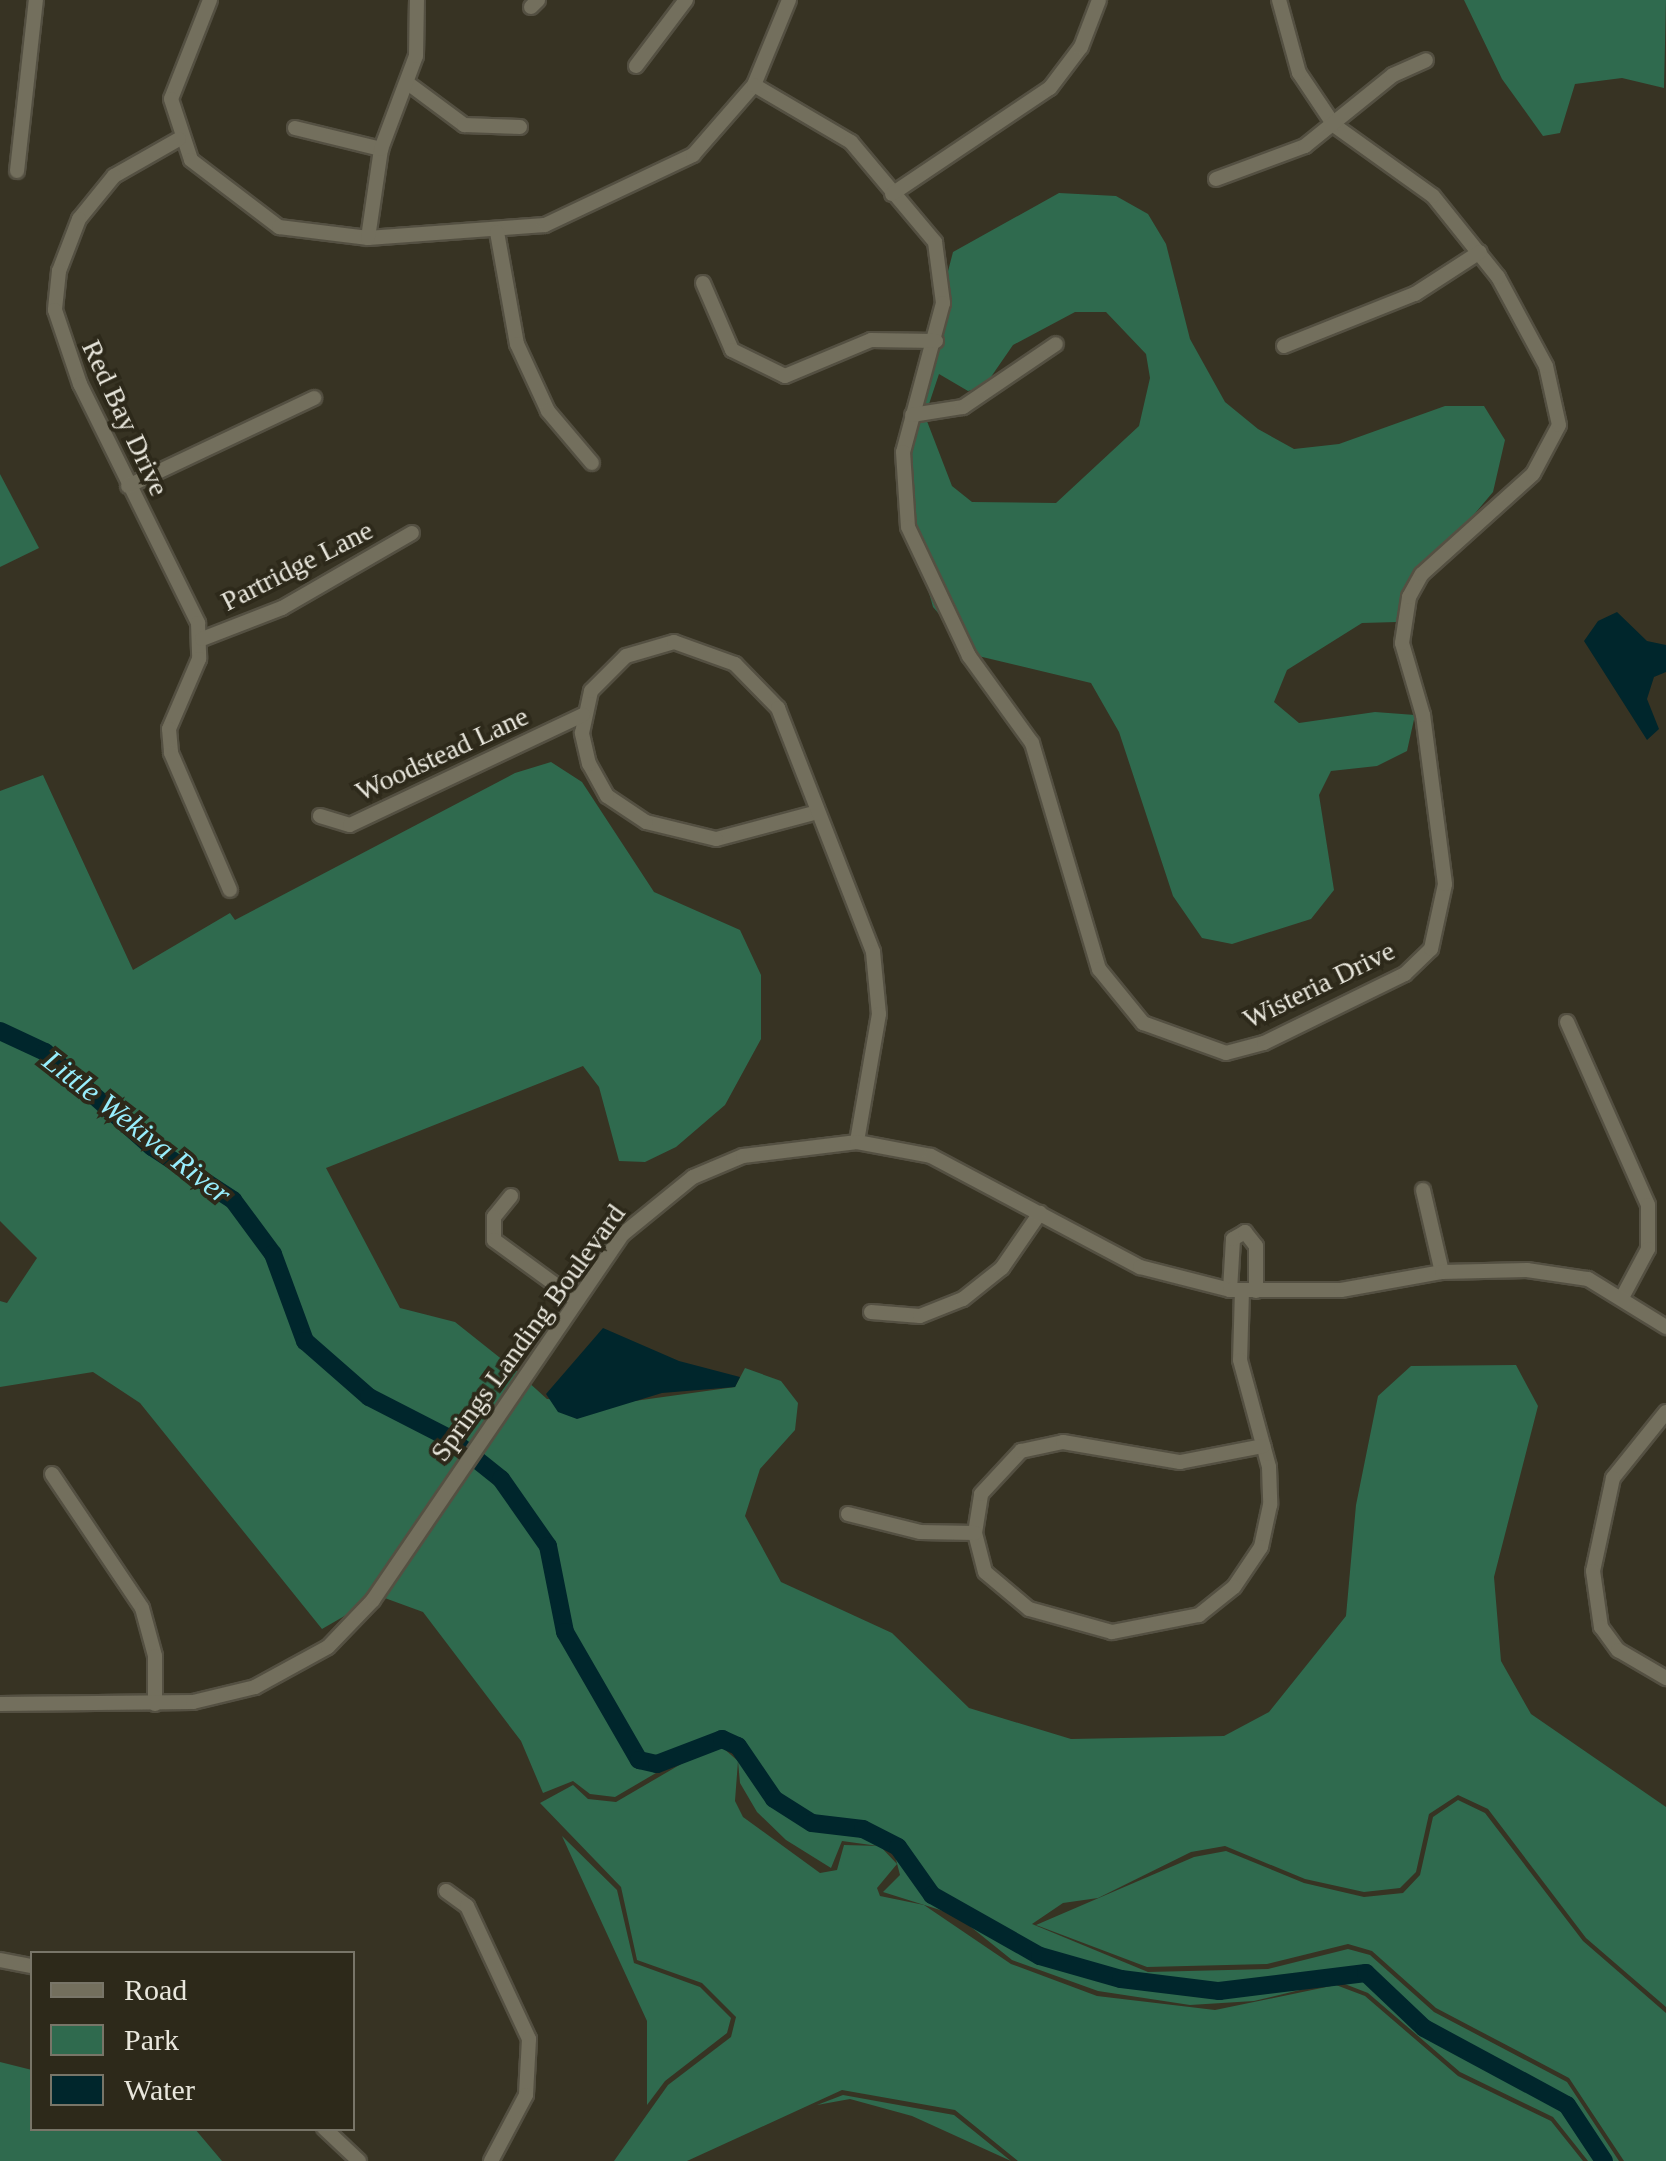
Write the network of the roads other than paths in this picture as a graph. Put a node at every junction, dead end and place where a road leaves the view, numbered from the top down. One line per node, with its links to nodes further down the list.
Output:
1 (36, 0): 17 (street)
2 (210, 0): 15 (street)
3 (417, 0): 10 (street)
4 (686, 0): 9 (street)
5 (789, 0): 11 (street)
6 (1099, 0): 19 (street)
7 (1279, 0): 12 (street, Wisteria Drive)
8 (1426, 60): 12 (street)
9 (636, 66)
10 (409, 84): 13 (street); 16 (street)
11 (754, 84): 19 (street, Wisteria Drive); 20 (street)
12 (1334, 125): 18 (street); 22 (street, Wisteria Drive)
13 (520, 127)
14 (295, 128): 16 (street)
15 (179, 139): 21 (street); 30 (street, Red Bay Drive)
16 (380, 149): 21 (street)
17 (17, 171)
18 (1216, 180)
19 (892, 194): 24 (street, Wisteria Drive)
20 (498, 232): 21 (street); 29 (street)
21 (368, 238)
22 (1480, 252): 26 (street); 28 (street, Wisteria Drive)
23 (704, 283): 24 (street)
24 (936, 341): 28 (street, Wisteria Drive)
25 (1056, 344): 28 (street)
26 (1284, 346)
27 (314, 398): 30 (street)
28 (912, 415)
29 (592, 463)
30 (128, 486): 32 (street, Red Bay Drive)
31 (412, 533): 32 (street, Partridge Lane)
32 (202, 639): 36 (street)
33 (583, 715): 34 (street); 34 (street); 35 (street, Woodstead Lane)
34 (814, 813): 38 (street)
35 (320, 816)
36 (230, 890)
37 (1567, 1022): 44 (street)
38 (857, 1142): 41 (street, Springs Landing Boulevard); 45 (street, Springs Landing Boulevard)
39 (1423, 1190): 42 (street)
40 (511, 1196): 45 (street)
41 (1040, 1213): 43 (street, Springs Landing Boulevard); 46 (street)
42 (1442, 1272): 43 (street, Springs Landing Boulevard); 44 (street, Springs Landing Boulevard)
43 (1243, 1291): 49 (street)
44 (1624, 1294): 47 (street, Springs Landing Boulevard)
45 (575, 1300): 55 (street, Springs Landing Boulevard)
46 (870, 1312)
47 (1666, 1327)
48 (1666, 1412): 53 (street)
49 (1263, 1446): 52 (street); 52 (street)
50 (52, 1474): 55 (street)
51 (848, 1514): 52 (street)
52 (976, 1533)
53 (1666, 1678)
54 (0, 1704): 55 (street, Springs Landing Boulevard)
55 (155, 1704)
56 (446, 1891): 61 (street)
57 (0, 1960): 58 (street)
58 (30, 1966)
59 (327, 2131): 60 (street)
60 (359, 2161)
61 (491, 2161)

